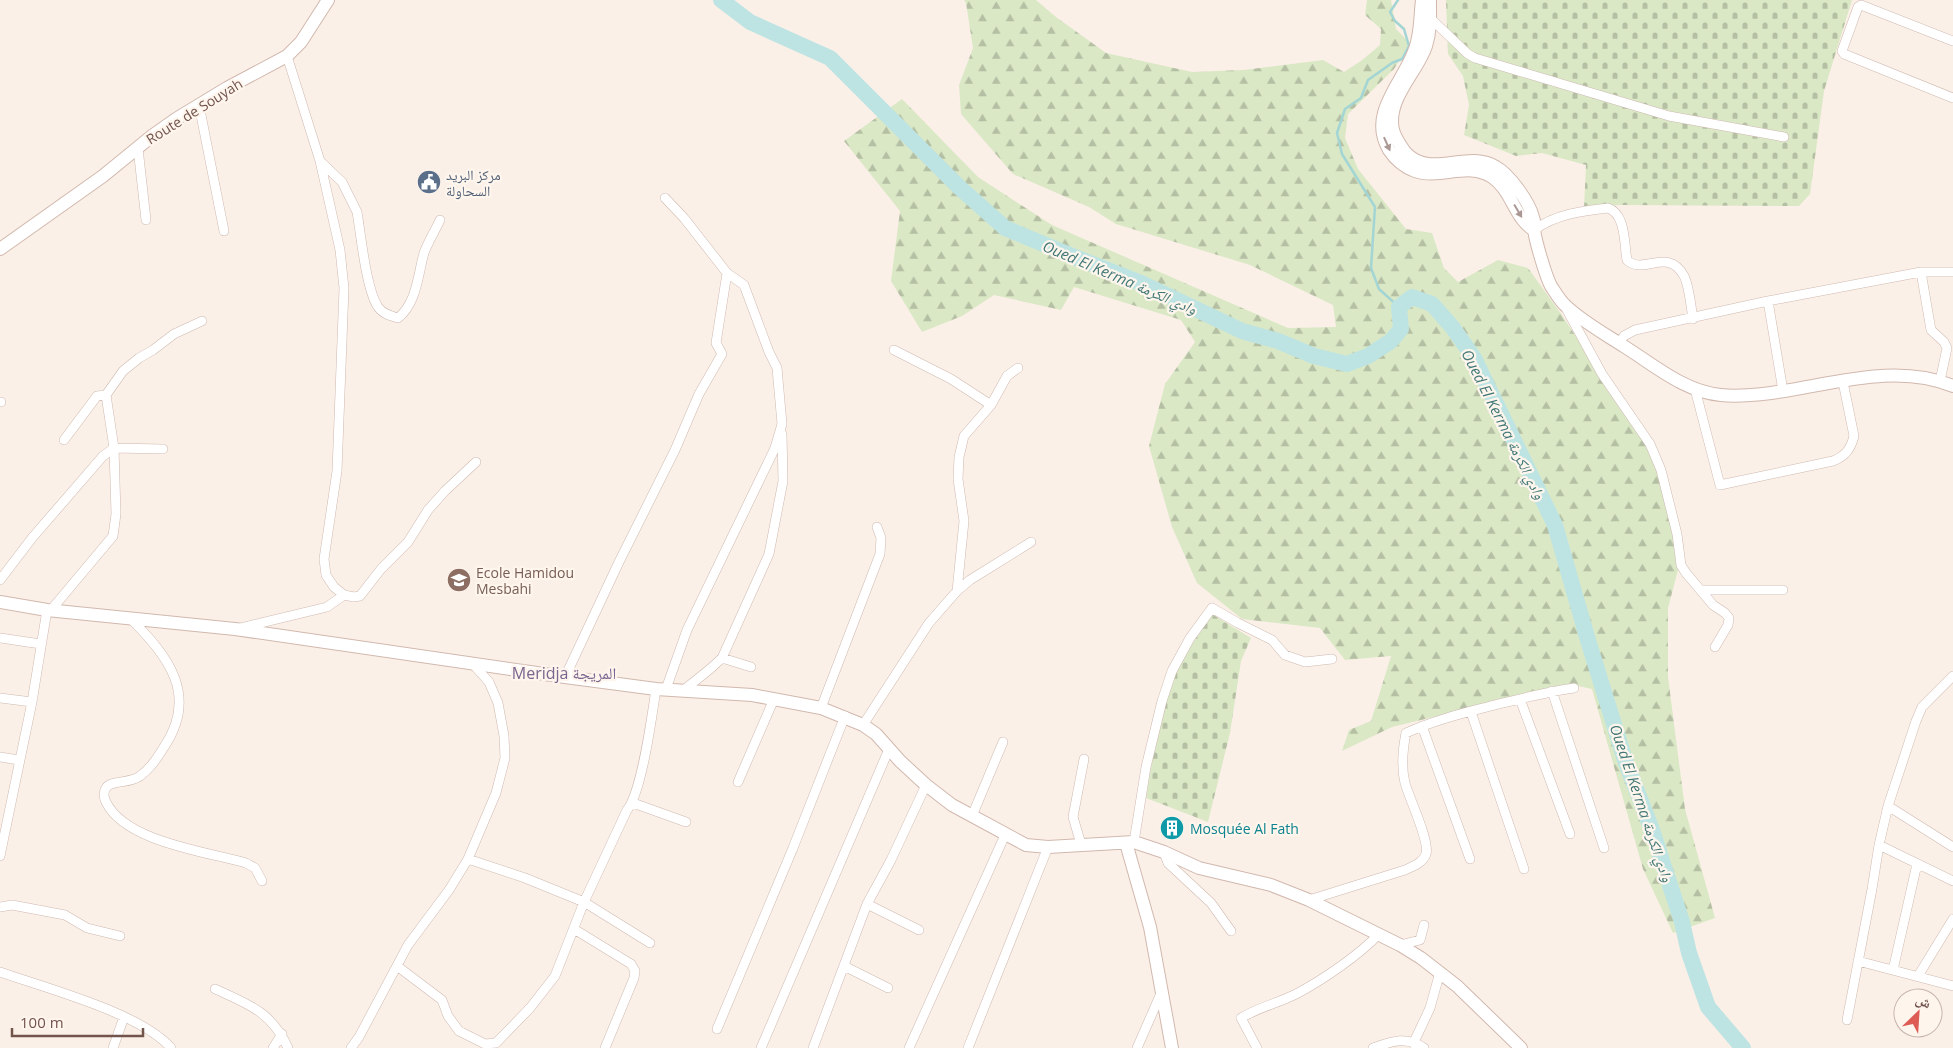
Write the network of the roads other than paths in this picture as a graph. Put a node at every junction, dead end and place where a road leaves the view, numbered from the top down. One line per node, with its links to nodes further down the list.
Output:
1 (328, 0): 7 (street, Route de Souyah)
2 (1430, 0): 5 (street)
3 (1878, 0): 4 (street)
4 (1873, 8): 6 (street); 8 (street)
5 (1424, 9): 10 (street); 16 (street)
6 (1953, 41)
7 (287, 56): 9 (street, Route de Souyah); 12 (street)
8 (1953, 98)
9 (199, 105): 11 (street, Route de Souyah); 17 (street)
10 (1784, 137)
11 (138, 148): 14 (street); 18 (street, Route de Souyah)
12 (320, 161): 15 (street); 47 (street)
13 (665, 198): 21 (street)
14 (146, 220)
15 (440, 220)
16 (1534, 230): 23 (street); 24 (street)
17 (224, 231)
18 (0, 249)
19 (1921, 272): 20 (street); 22 (street); 29 (street)
20 (1953, 272)
21 (727, 273): 36 (street); 60 (street)
22 (1768, 302): 24 (street); 33 (street)
23 (1564, 305): 26 (street); 44 (street)
24 (1693, 318): 26 (street)
25 (202, 321): 34 (street)
26 (1619, 343): 32 (street)
27 (894, 350): 35 (street)
28 (1018, 368): 35 (street)
29 (1940, 380): 30 (street); 31 (street)
30 (1844, 382): 32 (street); 33 (street)
31 (1953, 386)
32 (1696, 389): 33 (street)
33 (1783, 391)
34 (106, 395): 37 (street); 38 (street)
35 (991, 405): 46 (street)
36 (782, 424): 55 (street); 62 (street)
37 (64, 440)
38 (114, 448): 39 (street); 43 (street); 49 (street)
39 (163, 449)
40 (476, 462): 47 (street)
41 (877, 527): 69 (street)
42 (1031, 542): 46 (street)
43 (0, 580)
44 (1702, 590): 45 (street); 54 (street)
45 (1783, 590)
46 (957, 592): 72 (street)
47 (344, 595): 51 (street)
48 (0, 602): 49 (street)
49 (49, 610): 50 (street); 53 (street)
50 (129, 618): 51 (street); 101 (street)
51 (235, 629): 57 (street)
52 (0, 638): 53 (street)
53 (41, 644): 68 (street)
54 (1715, 647)
55 (722, 658): 58 (street); 63 (street)
56 (1332, 659): 89 (street)
57 (472, 663): 60 (street); 97 (street)
58 (751, 667)
59 (1953, 676): 84 (street)
60 (565, 677): 62 (street)
61 (1574, 688): 64 (street)
62 (661, 689): 63 (street); 82 (street)
63 (685, 689): 66 (street)
64 (1552, 691): 67 (street); 94 (street)
65 (0, 698): 68 (street)
66 (774, 699): 69 (street); 79 (street)
67 (1520, 699): 70 (street); 88 (street)
68 (32, 702): 78 (street)
69 (821, 708): 71 (street)
70 (1471, 712): 73 (street); 100 (street)
71 (845, 716): 72 (street); 129 (street)
72 (863, 725): 75 (street)
73 (1422, 726): 98 (street); 103 (street)
74 (1003, 742): 85 (street)
75 (889, 749): 80 (street); 139 (street)
76 (0, 758): 78 (street)
77 (1084, 759): 90 (street)
78 (19, 760): 83 (street)
79 (738, 782)
80 (926, 785): 85 (street); 105 (street)
81 (0, 804): 83 (street)
82 (632, 804): 86 (street); 104 (street)
83 (10, 806): 95 (street)
84 (1888, 806): 91 (street); 93 (street)
85 (972, 816): 87 (street)
86 (686, 822)
87 (1005, 834): 92 (street); 141 (street)
88 (1570, 834)
89 (1130, 842): 90 (street); 96 (street); 126 (street)
90 (1081, 844): 92 (street)
91 (1879, 845): 99 (street); 116 (street)
92 (1048, 847): 142 (street)
93 (1953, 847)
94 (1604, 848)
95 (1, 851)
96 (1164, 852): 103 (street); 111 (street)
97 (468, 859): 104 (street); 117 (street)
98 (1470, 859)
99 (1917, 864): 102 (street); 119 (street)
100 (1524, 868)
101 (262, 881)
102 (1953, 881)
103 (1309, 900): 112 (street)
104 (584, 902): 109 (street); 114 (street)
105 (867, 904): 110 (street); 118 (street)
106 (0, 906): 113 (street)
107 (1953, 919): 122 (street)
108 (1424, 926): 115 (street)
109 (574, 929): 117 (street); 138 (street)
110 (919, 930)
111 (1231, 931)
112 (1379, 934): 115 (street); 145 (street)
113 (120, 936)
114 (650, 943)
115 (1400, 945): 121 (street)
116 (1858, 961): 119 (street); 128 (street)
117 (397, 966): 137 (street)
118 (844, 966): 124 (street); 131 (street)
119 (1893, 970): 122 (street)
120 (0, 972): 127 (street)
121 (1440, 972): 132 (street); 148 (street)
122 (1918, 976): 123 (street)
123 (1953, 986)
124 (888, 988)
125 (215, 989): 130 (street)
126 (1162, 989): 143 (street); 144 (street)
127 (124, 1017): 133 (street); 134 (street)
128 (1847, 1020)
129 (717, 1030)
130 (282, 1034): 135 (street); 136 (street)
131 (815, 1044): 140 (street)
132 (1415, 1045): 146 (street); 147 (street)
133 (113, 1048)
134 (171, 1048)
135 (273, 1048)
136 (288, 1048)
137 (351, 1048)
138 (605, 1048)
139 (761, 1048)
140 (822, 1048)
141 (908, 1048)
142 (968, 1048)
143 (1137, 1048)
144 (1172, 1048)
145 (1257, 1048)
146 (1373, 1048)
147 (1424, 1048)
148 (1522, 1048)

